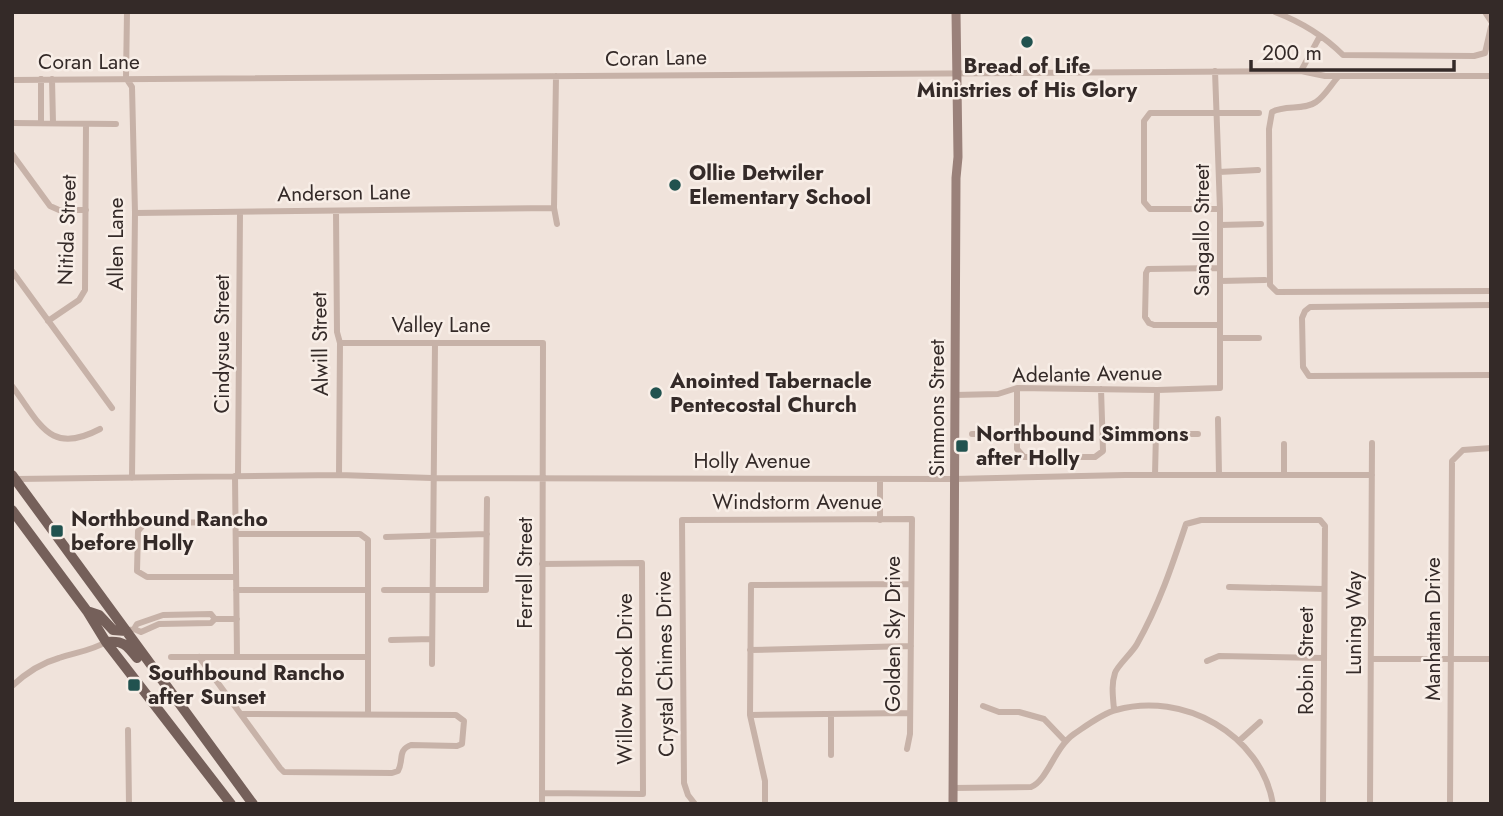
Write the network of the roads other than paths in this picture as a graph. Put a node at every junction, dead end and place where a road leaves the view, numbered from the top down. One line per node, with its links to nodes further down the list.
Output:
1 (127, 12): 14 (street, Allen Lane)
2 (957, 12): 10 (main road, Simmons Street)
3 (1276, 12): 7 (street)
4 (1485, 12): 5 (street)
5 (1491, 21)
6 (1491, 27): 7 (street)
7 (1320, 36): 9 (street)
8 (1215, 71): 9 (street, Coran Lane); 10 (street, Coran Lane); 19 (street, Sangallo Street)
9 (1301, 71): 11 (street, Coran Lane)
10 (957, 73): 12 (street, Coran Lane); 56 (main road, Simmons Street)
11 (1339, 75): 13 (street, Coran Lane); 41 (street)
12 (556, 76): 14 (street, Coran Lane); 28 (street)
13 (1491, 76)
14 (126, 78): 16 (street, Coran Lane); 33 (street, Allen Lane)
15 (41, 79): 16 (street, Coran Lane); 17 (street, Coran Lane); 21 (street)
16 (52, 79): 22 (street)
17 (12, 80)
18 (1259, 113): 19 (street)
19 (1218, 114): 27 (street, Sangallo Street); 29 (street)
20 (12, 123): 21 (street)
21 (41, 123): 22 (street)
22 (52, 123): 23 (street)
23 (86, 124): 24 (street); 30 (street, Nitida Street)
24 (117, 124)
25 (12, 154): 30 (street)
26 (1258, 170): 27 (street)
27 (1219, 172): 29 (street, Sangallo Street)
28 (554, 208): 32 (street, Anderson Lane); 34 (street)
29 (1220, 209): 36 (street, Sangallo Street)
30 (86, 210): 43 (street, Nitida Street)
31 (240, 212): 32 (street, Anderson Lane); 33 (street, Anderson Lane); 72 (street, Cindysue Street)
32 (336, 212): 47 (street, Alwill Street)
33 (135, 213): 74 (street, Allen Lane)
34 (557, 224)
35 (1261, 224): 36 (street)
36 (1220, 225): 37 (street, Sangallo Street)
37 (1220, 268): 40 (street, Sangallo Street); 44 (street)
38 (12, 271): 43 (street)
39 (1265, 280): 40 (street)
40 (1220, 281): 44 (street, Sangallo Street)
41 (1491, 291)
42 (1491, 305): 50 (street)
43 (48, 321): 57 (street)
44 (1220, 325): 45 (street, Sangallo Street)
45 (1220, 338): 46 (street); 53 (street, Sangallo Street)
46 (1259, 338)
47 (340, 343): 48 (street, Valley Lane); 67 (street, Alwill Street)
48 (435, 343): 49 (street, Valley Lane); 75 (street)
49 (543, 343): 76 (street, Ferrell Street)
50 (1491, 375)
51 (12, 386): 59 (street)
52 (1017, 388): 54 (street, Adelante Avenue); 56 (street, Adelante Avenue); 60 (street)
53 (1220, 388): 55 (street, Adelante Avenue)
54 (1101, 389): 55 (street, Adelante Avenue); 60 (street)
55 (1157, 390): 62 (street)
56 (955, 395): 78 (main road, Simmons Street)
57 (112, 408)
58 (1218, 419): 69 (street)
59 (100, 429)
60 (1017, 433): 61 (street)
61 (972, 434)
62 (1155, 434): 63 (street); 68 (street)
63 (1198, 434)
64 (1373, 443): 71 (street, Luning Way)
65 (1284, 444): 70 (street)
66 (1491, 448): 112 (street, Manhattan Drive)
67 (339, 475): 72 (street, Holly Avenue); 75 (street, Holly Avenue)
68 (1156, 475): 69 (street, Holly Avenue); 78 (street, Holly Avenue)
69 (1219, 475): 70 (street, Holly Avenue)
70 (1284, 475): 71 (street, Holly Avenue)
71 (1372, 475): 111 (street, Luning Way)
72 (237, 476): 74 (street, Holly Avenue); 84 (street, Cindysue Street)
73 (14, 477): 74 (street, Holly Avenue); 100 (main road)
74 (132, 478)
75 (432, 478): 76 (street, Holly Avenue); 87 (street)
76 (542, 478): 77 (street, Holly Avenue); 89 (street, Ferrell Street)
77 (880, 479): 78 (street, Holly Avenue); 83 (street)
78 (954, 480): 131 (main road, Simmons Street)
79 (487, 499): 86 (street)
80 (12, 510): 98 (main road)
81 (912, 519): 83 (street, Windstorm Avenue); 91 (street, Golden Sky Drive)
82 (682, 520): 83 (street, Windstorm Avenue); 137 (street, Crystal Chimes Drive)
83 (880, 520)
84 (236, 522): 85 (street, Cindysue Street); 90 (street)
85 (236, 534): 90 (street, Cindysue Street); 95 (street)
86 (487, 534): 87 (street); 97 (street)
87 (432, 536): 88 (street); 97 (street)
88 (386, 537)
89 (542, 564): 132 (street, Ferrell Street); 132 (street, Willow Brook Drive)
90 (236, 577): 94 (street, Cindysue Street)
91 (911, 584): 104 (street, Golden Sky Drive); 105 (street)
92 (1229, 587): 93 (street)
93 (1324, 589): 110 (street, Robin Street); 119 (street, Robin Street)
94 (236, 590): 95 (street); 99 (street, Cindysue Street)
95 (368, 590): 109 (street)
96 (384, 590): 97 (street)
97 (432, 590): 101 (street)
98 (87, 611): 100 (main road); 103 (main road)
99 (237, 618): 100 (street); 108 (street, Cindysue Street)
100 (130, 630): 115 (main road)
101 (432, 639): 102 (street); 116 (street)
102 (391, 640)
103 (106, 642): 115 (main road); 117 (street); 134 (main road)
104 (911, 646): 105 (street); 120 (street, Golden Sky Drive)
105 (750, 650): 124 (street)
106 (171, 657): 107 (street)
107 (199, 657): 108 (street); 121 (street)
108 (237, 657): 109 (street)
109 (368, 657): 122 (street)
110 (1324, 658): 114 (street); 141 (street, Robin Street)
111 (1372, 659): 112 (street); 142 (street, Luning Way)
112 (1451, 659): 113 (street); 143 (street, Manhattan Drive)
113 (1491, 659)
114 (1207, 661)
115 (149, 663): 135 (main road)
116 (432, 664)
117 (12, 686)
118 (983, 706): 128 (street)
119 (1114, 710): 127 (street); 128 (street)
120 (910, 713): 123 (street); 129 (street, Golden Sky Drive)
121 (241, 714): 122 (street); 122 (street)
122 (368, 714)
123 (831, 714): 124 (street); 130 (street)
124 (750, 715): 138 (street)
125 (1260, 722): 127 (street)
126 (128, 730): 133 (street)
127 (1240, 740): 140 (street)
128 (1065, 741): 131 (street)
129 (907, 749)
130 (831, 755)
131 (953, 788): 139 (main road, Simmons Street)
132 (542, 793): 136 (street, Ferrell Street)
133 (128, 804)
134 (231, 804)
135 (253, 804)
136 (542, 804)
137 (695, 804)
138 (765, 804)
139 (953, 804)
140 (1273, 804)
141 (1323, 804)
142 (1370, 804)
143 (1450, 804)

